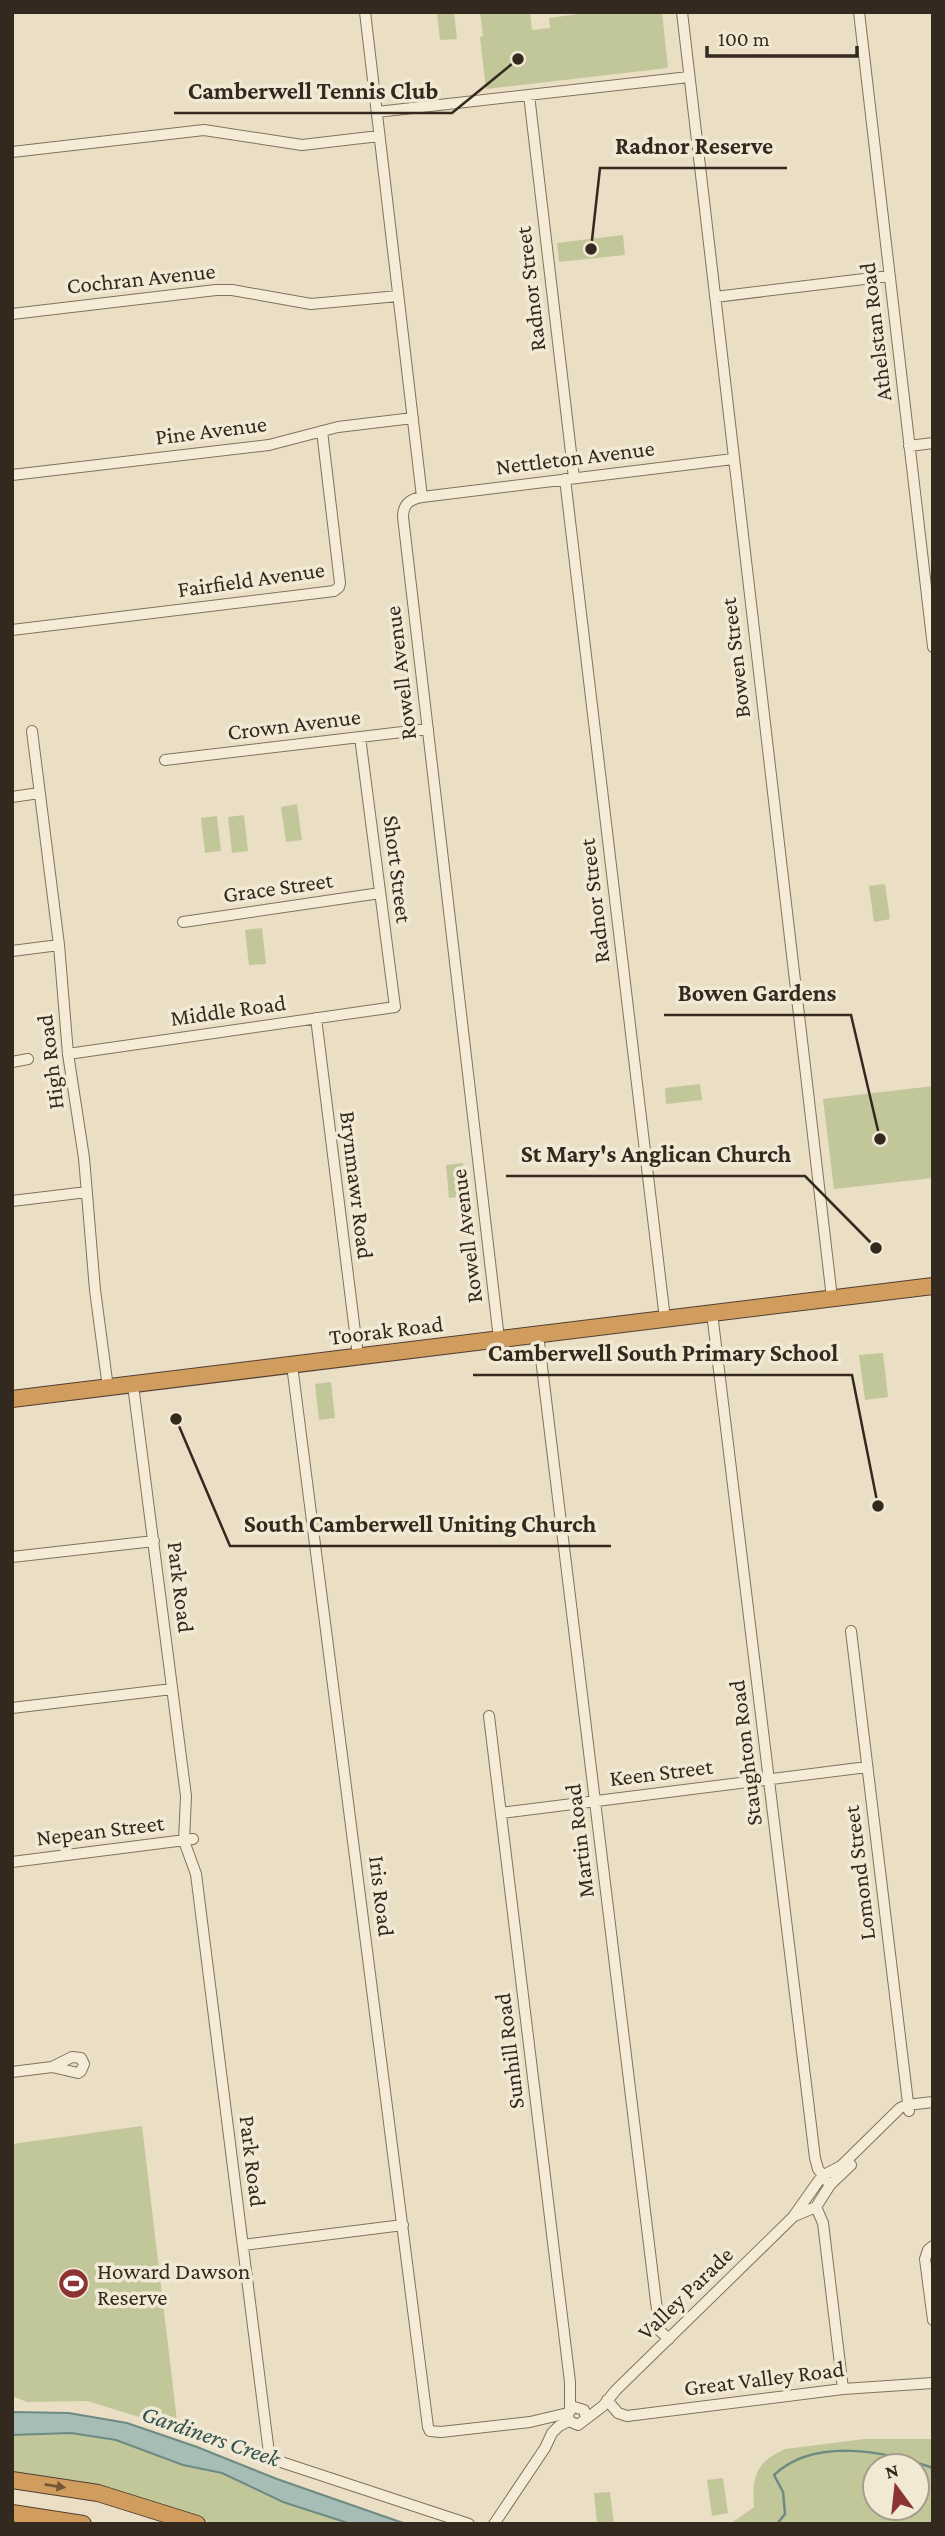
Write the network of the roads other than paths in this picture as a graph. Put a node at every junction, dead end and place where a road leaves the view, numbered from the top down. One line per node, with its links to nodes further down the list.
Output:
1 (366, 12): 6 (street)
2 (682, 12): 4 (street, Bowen Street)
3 (859, 12): 9 (street, Athelstan Road)
4 (689, 77): 5 (street); 11 (street, Bowen Street)
5 (528, 95): 6 (street); 19 (street, Radnor Street)
6 (377, 112): 7 (street)
7 (379, 136): 8 (street); 10 (street)
8 (12, 152)
9 (889, 276): 11 (street); 16 (street, Athelstan Road)
10 (398, 296): 12 (street, Cochran Avenue); 13 (street)
11 (715, 297): 17 (street, Bowen Street)
12 (12, 314)
13 (413, 418): 14 (street, Pine Avenue); 20 (street)
14 (322, 431): 18 (street, Pine Avenue); 21 (street, Fairfield Avenue)
15 (933, 443): 16 (street)
16 (909, 446): 22 (street, Athelstan Road)
17 (733, 459): 19 (street, Nettleton Avenue); 41 (street, Bowen Street)
18 (12, 475)
19 (570, 479): 20 (street, Nettleton Avenue); 43 (street, Radnor Street)
20 (422, 496): 23 (street, Rowell Avenue)
21 (12, 630)
22 (933, 647)
23 (428, 729): 25 (street, Crown Avenue); 45 (street, Rowell Avenue)
24 (32, 731): 27 (street, High Road)
25 (360, 737): 26 (street, Crown Avenue); 29 (street, Short Street)
26 (165, 760)
27 (39, 793): 28 (street); 31 (street, High Road)
28 (12, 797)
29 (380, 893): 30 (street, Grace Street); 33 (street, Short Street)
30 (183, 922)
31 (59, 945): 32 (street); 35 (street, High Road)
32 (12, 951)
33 (395, 1007): 34 (street, Middle Road)
34 (316, 1018): 35 (street, Middle Road); 46 (street, Brynmawr Road)
35 (68, 1054): 38 (street, High Road)
36 (29, 1059): 37 (street)
37 (12, 1062)
38 (87, 1192): 39 (street); 49 (street, High Road)
39 (12, 1201)
40 (933, 1286): 41 (highway, Toorak Road)
41 (832, 1298): 42 (highway, Toorak Road)
42 (712, 1313): 43 (highway, Toorak Road); 58 (street, Staughton Road)
43 (665, 1319): 44 (highway, Toorak Road)
44 (538, 1334): 45 (highway, Toorak Road); 59 (street, Martin Road)
45 (499, 1339): 46 (highway, Toorak Road)
46 (358, 1356): 47 (highway, Toorak Road)
47 (292, 1365): 48 (highway, Toorak Road); 71 (street, Iris Road)
48 (133, 1385): 49 (highway, Toorak Road); 51 (street, Park Road)
49 (108, 1388): 50 (highway, Toorak Road)
50 (12, 1399)
51 (154, 1541): 52 (street); 54 (street, Park Road)
52 (12, 1558)
53 (851, 1631): 57 (street, Lomond Street)
54 (172, 1689): 55 (street); 61 (street, Park Road)
55 (12, 1708)
56 (489, 1716): 60 (street, Sunhill Road)
57 (867, 1768): 58 (street, Keen Street); 67 (street, Lomond Street)
58 (769, 1780): 59 (street, Keen Street); 68 (street, Staughton Road)
59 (595, 1801): 60 (street, Keen Street); 75 (street, Martin Road)
60 (501, 1813): 79 (street, Sunhill Road)
61 (189, 1840): 62 (street, Nepean Street); 72 (street, Park Road)
62 (12, 1862)
63 (52, 2067): 64 (street)
64 (12, 2072)
65 (933, 2102): 67 (street)
66 (933, 2107): 67 (street)
67 (908, 2108): 68 (street, Valley Parade)
68 (826, 2180): 69 (street, Valley Parade); 70 (street, Valley Parade)
69 (816, 2207): 70 (street, Valley Parade); 77 (street)
70 (793, 2217): 75 (street, Valley Parade)
71 (403, 2225): 72 (street); 81 (street, Iris Road)
72 (243, 2245): 87 (street, Park Road)
73 (930, 2248): 74 (street)
74 (933, 2319)
75 (669, 2339): 78 (street, Valley Parade)
76 (933, 2383): 77 (street, Great Valley Road)
77 (842, 2389): 78 (street, Great Valley Road)
78 (607, 2400): 79 (street, Valley Parade)
79 (574, 2415): 80 (street, Valley Parade); 82 (street)
80 (533, 2423): 81 (street, Valley Parade); 82 (street)
81 (430, 2431)
82 (545, 2448): 88 (street)
83 (12, 2480): 86 (highway, one-way to 86)
84 (12, 2513): 85 (highway)
85 (83, 2524)
86 (197, 2524)
87 (469, 2524)
88 (494, 2524)

